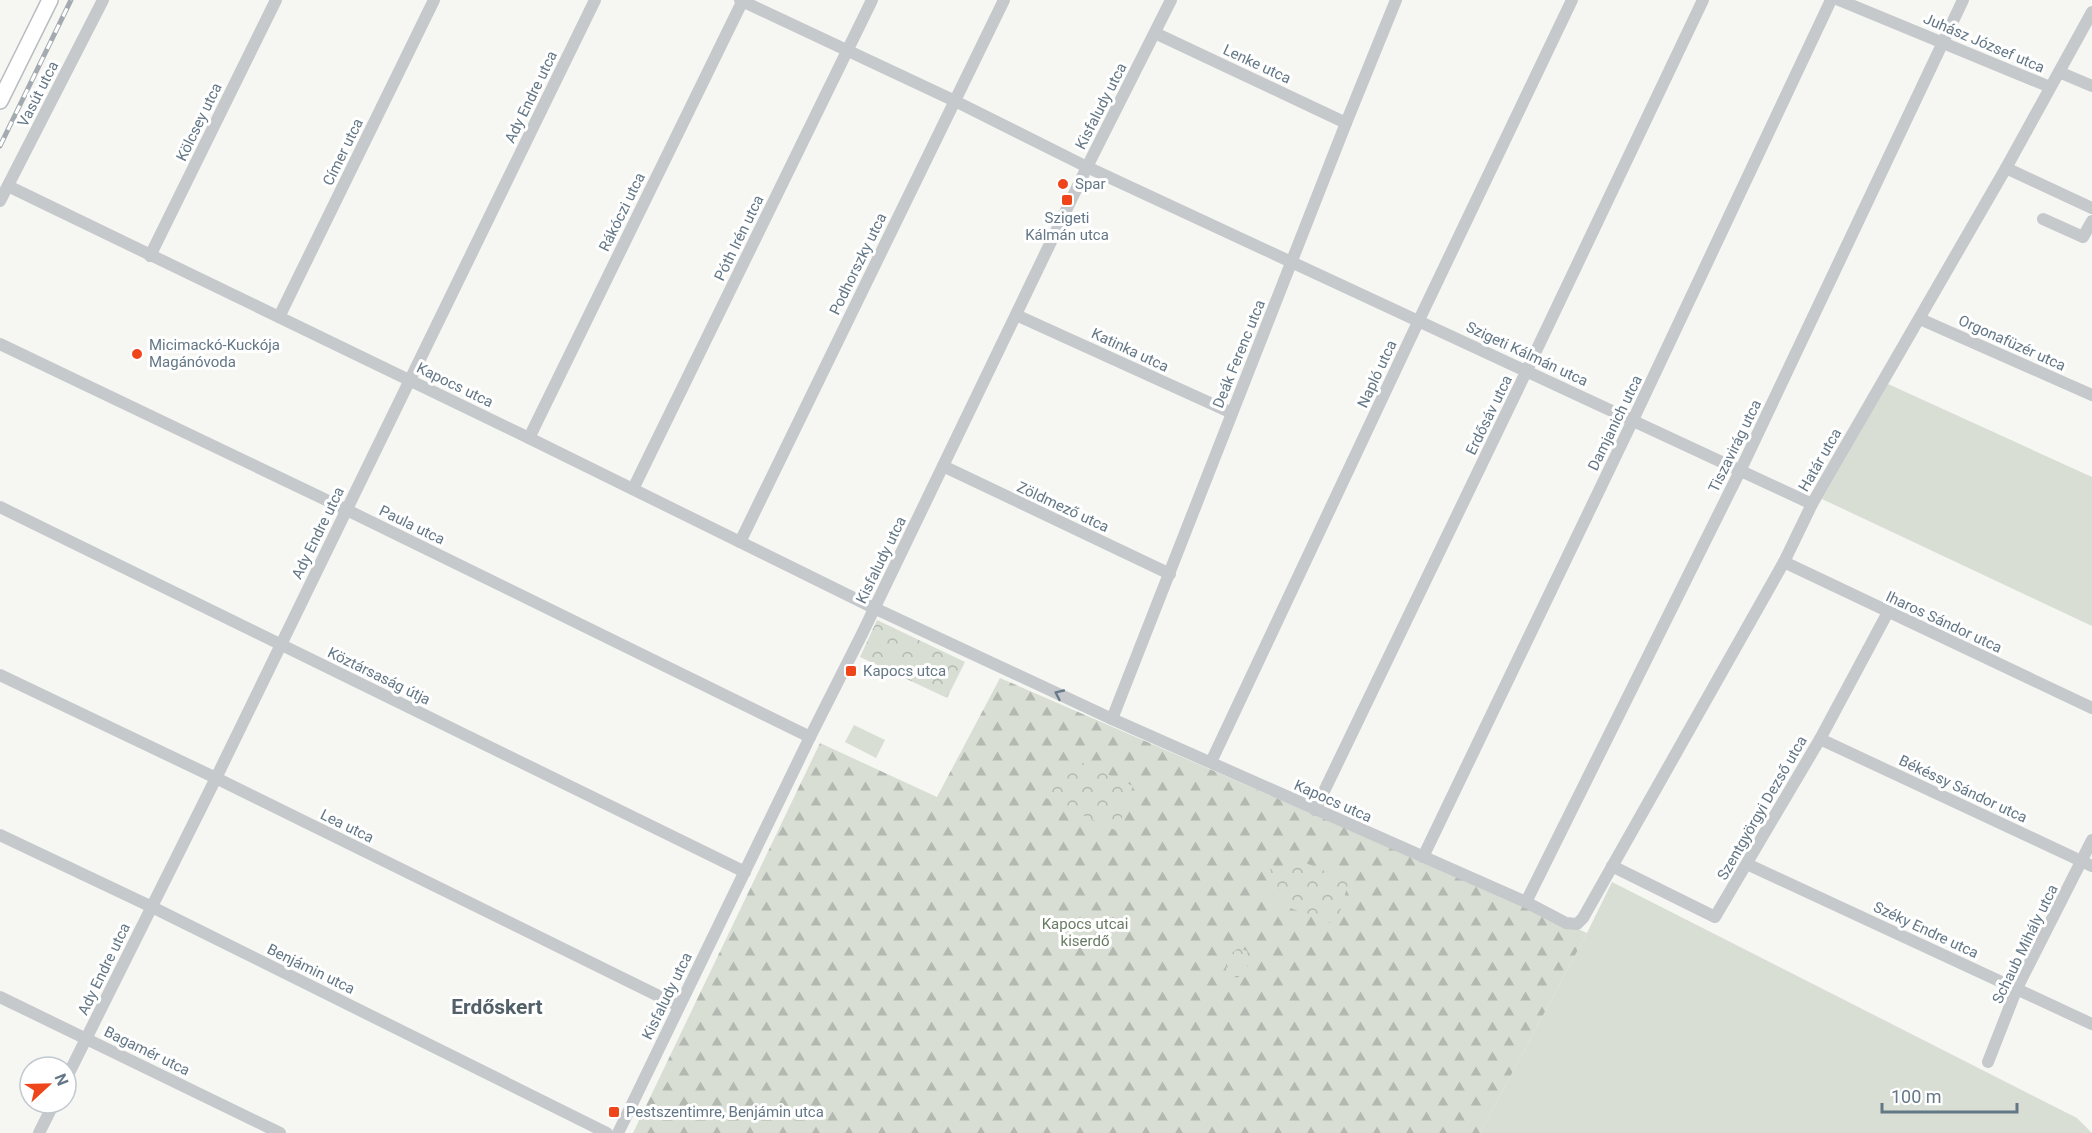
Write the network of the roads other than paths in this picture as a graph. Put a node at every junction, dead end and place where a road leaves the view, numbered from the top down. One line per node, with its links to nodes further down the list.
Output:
1 (50, 0): 23 (main road)
2 (103, 0): 28 (street, Vasút utca)
3 (276, 0): 34 (street, Kölcsey utca)
4 (434, 0): 37 (street, Címer utca)
5 (595, 0): 42 (street, Ady Endre utca)
6 (742, 0): 19 (street, Szigeti Kálmán utca); 46 (street, Rákóczi utca)
7 (872, 0): 19 (street, Póth Irén utca)
8 (1004, 0): 24 (street, Podhorszky utca)
9 (1171, 0): 17 (street, Kisfaludy utca)
10 (1396, 0): 25 (street, Deák Ferenc utca)
11 (1572, 0): 39 (street, Napló utca)
12 (1703, 0): 41 (street, Erdősáv utca)
13 (1831, 0): 45 (street, Damjanich utca)
14 (1839, 0): 18 (street, Juhász József utca)
15 (1963, 0): 18 (street, Tiszavirág utca)
16 (2092, 12): 20 (street, Határ utca)
17 (1155, 33): 25 (street, Lenke utca); 26 (street, Kisfaludy utca)
18 (1942, 42): 22 (street, Juhász József utca); 48 (street, Tiszavirág utca)
19 (847, 51): 24 (street, Szigeti Kálmán utca); 49 (street, Póth Irén utca)
20 (2059, 72): 21 (street); 22 (street, Határ utca)
21 (2092, 86)
22 (2050, 87): 27 (street, Határ utca)
23 (0, 101)
24 (955, 101): 26 (street, Szigeti Kálmán utca); 53 (street, Podhorszky utca)
25 (1346, 123): 35 (street, Deák Ferenc utca)
26 (1087, 167): 35 (street, Szigeti Kálmán utca); 36 (street, Kisfaludy utca)
27 (2006, 168): 30 (street); 38 (street, Határ utca)
28 (8, 186): 29 (street, Vasút utca); 34 (street, Kapocs utca)
29 (0, 201)
30 (2092, 208)
31 (2043, 219): 33 (street)
32 (2092, 221): 33 (street)
33 (2087, 239)
34 (150, 256): 37 (street, Kapocs utca)
35 (1292, 261): 39 (street, Szigeti Kálmán utca); 44 (street, Deák Ferenc utca)
36 (1016, 315): 44 (street, Katinka utca); 47 (street, Kisfaludy utca)
37 (279, 317): 42 (street, Kapocs utca)
38 (1920, 319): 43 (street, Orgonafüzér utca); 50 (street, Határ utca)
39 (1419, 320): 41 (street, Szigeti Kálmán utca); 64 (street, Napló utca)
40 (0, 344): 52 (street, Paula utca)
41 (1527, 370): 45 (street, Szigeti Kálmán utca); 66 (street, Erdősáv utca)
42 (409, 380): 46 (street, Kapocs utca); 52 (street, Ady Endre utca)
43 (2092, 395)
44 (1232, 413): 55 (street, Deák Ferenc utca)
45 (1633, 420): 48 (street, Szigeti Kálmán utca); 69 (street, Damjanich utca)
46 (529, 438): 49 (street, Kapocs utca)
47 (943, 466): 55 (street, Zöldmező utca); 56 (street, Kisfaludy utca)
48 (1741, 469): 50 (street, Szigeti Kálmán utca); 74 (street, Tiszavirág utca)
49 (633, 489): 53 (street, Kapocs utca)
50 (1812, 504): 54 (street, Határ utca)
51 (0, 507): 58 (street, Köztársaság útja)
52 (347, 510): 58 (street, Ady Endre utca); 62 (street, Paula utca)
53 (740, 542): 56 (street, Kapocs utca)
54 (1784, 562): 57 (street, Iharos Sándor utca); 72 (street, Határ utca)
55 (1170, 574): 61 (street, Deák Ferenc utca)
56 (874, 608): 61 (street, Kapocs utca, one-way to 56); 62 (street, Kisfaludy utca)
57 (1888, 612): 60 (street, Iharos Sándor utca); 63 (street, Szentgyörgyi Dezső utca)
58 (280, 644): 65 (street, Ady Endre utca); 73 (street, Köztársaság útja)
59 (0, 675): 65 (street, Lea utca)
60 (2092, 708)
61 (1112, 719): 64 (street, Kapocs utca)
62 (810, 737): 73 (street, Kisfaludy utca)
63 (1820, 739): 70 (street, Békéssy Sándor utca); 71 (street, Szentgyörgyi Dezső utca)
64 (1211, 762): 66 (street, Kapocs utca)
65 (216, 778): 75 (street, Ady Endre utca); 79 (street, Lea utca)
66 (1315, 810): 69 (street, Kapocs utca)
67 (0, 835): 75 (street, Benjámin utca)
68 (2092, 840): 70 (street, Schaub Mihály utca)
69 (1423, 857): 74 (street, Kapocs utca)
70 (2087, 863): 77 (street, Schaub Mihály utca)
71 (1748, 864): 72 (street, Szentgyörgyi Dezső utca); 77 (street, Széky Endre utca)
72 (1612, 866): 76 (street, Határ utca)
73 (745, 872): 79 (street, Kisfaludy utca)
74 (1526, 902): 76 (street, Kapocs utca)
75 (152, 907): 81 (street, Ady Endre utca); 87 (street, Benjámin utca)
76 (1577, 924)
77 (2017, 988): 80 (street, Széky Endre utca); 83 (street, Schaub Mihály utca)
78 (0, 997): 81 (street, Bagamér utca)
79 (680, 1006): 88 (street, Kisfaludy utca)
80 (2092, 1024)
81 (86, 1038): 82 (street, Ady Endre utca); 86 (street, Bagamér utca)
82 (78, 1055)
83 (1988, 1062)
84 (48, 1115): 85 (street)
85 (39, 1133)
86 (280, 1133)
87 (607, 1133)
88 (618, 1133)

